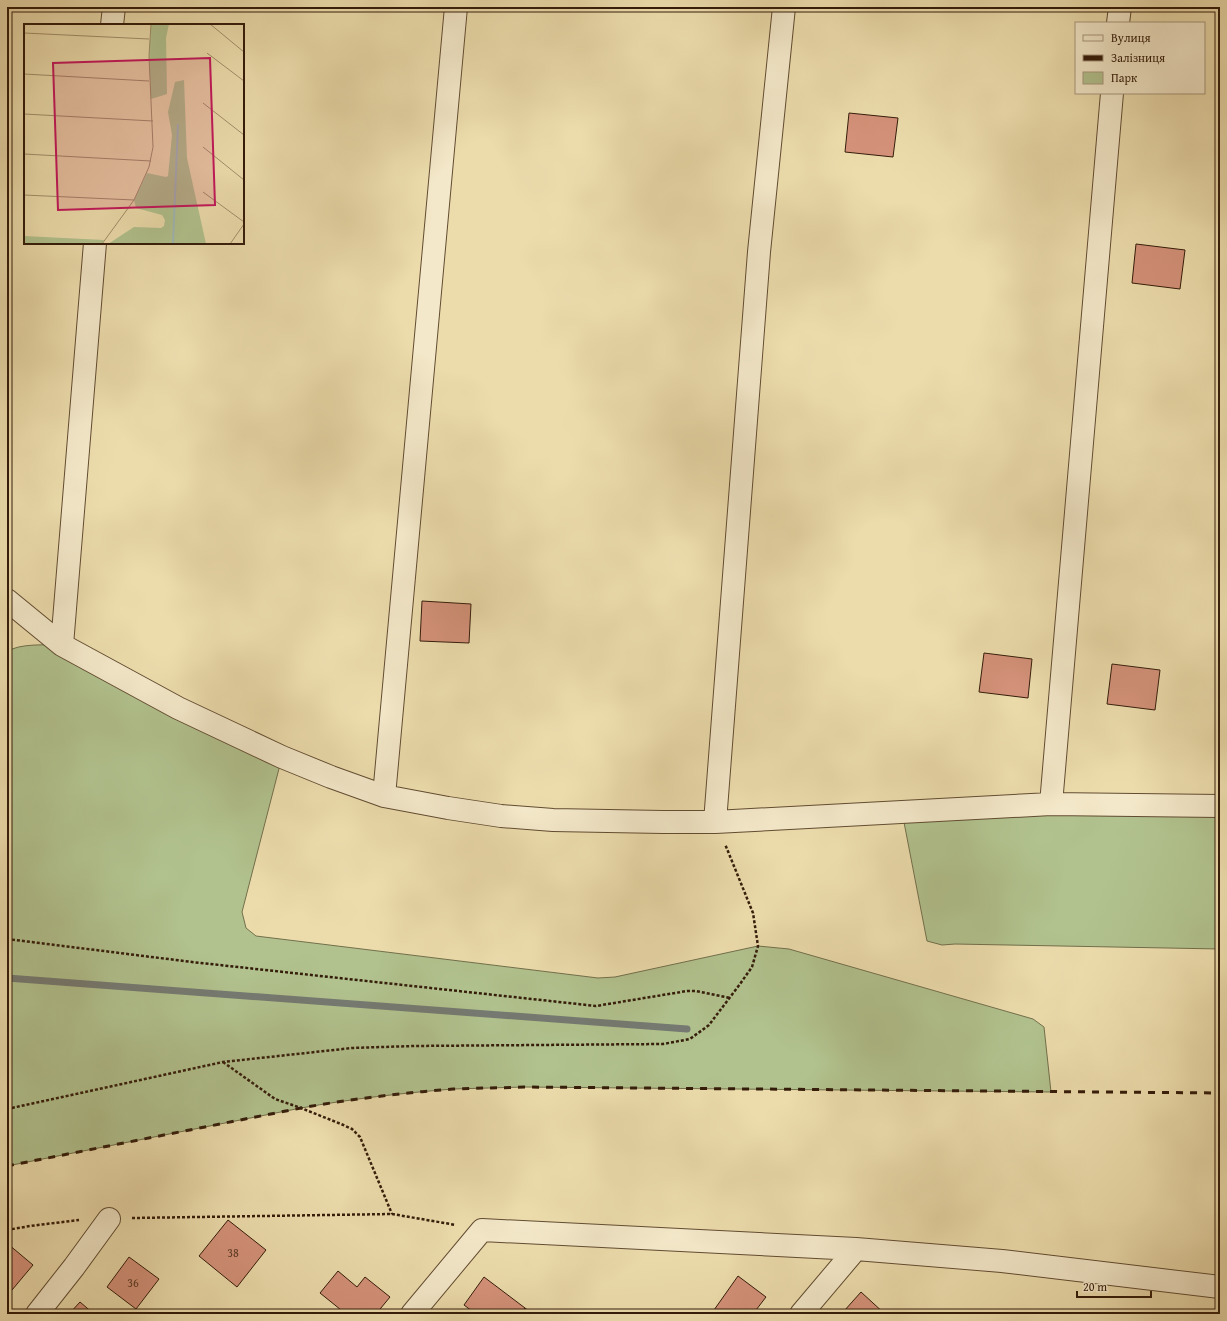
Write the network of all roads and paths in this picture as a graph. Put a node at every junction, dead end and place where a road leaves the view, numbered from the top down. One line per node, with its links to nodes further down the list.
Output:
1 (114, 7): 6 (street)
2 (456, 7): 11 (street)
3 (784, 7): 14 (street)
4 (1120, 7): 5 (street)
5 (1118, 22)
6 (112, 24)
7 (1112, 94): 12 (street)
8 (95, 244): 10 (street)
9 (7, 600): 10 (street)
10 (62, 645): 11 (street)
11 (384, 796): 14 (street)
12 (1051, 804): 13 (street); 14 (street)
13 (1220, 806)
14 (715, 822): 16 (path)
15 (7, 940): 16 (path)
16 (730, 998): 17 (path)
17 (224, 1062): 18 (path); 19 (path)
18 (7, 1109)
19 (392, 1214): 20 (path); 22 (path)
20 (110, 1219): 21 (path); 25 (street)
21 (7, 1230)
22 (482, 1230): 23 (street); 26 (street)
23 (856, 1249): 24 (street); 27 (street)
24 (1220, 1287)
25 (37, 1314)
26 (412, 1314)
27 (801, 1314)

